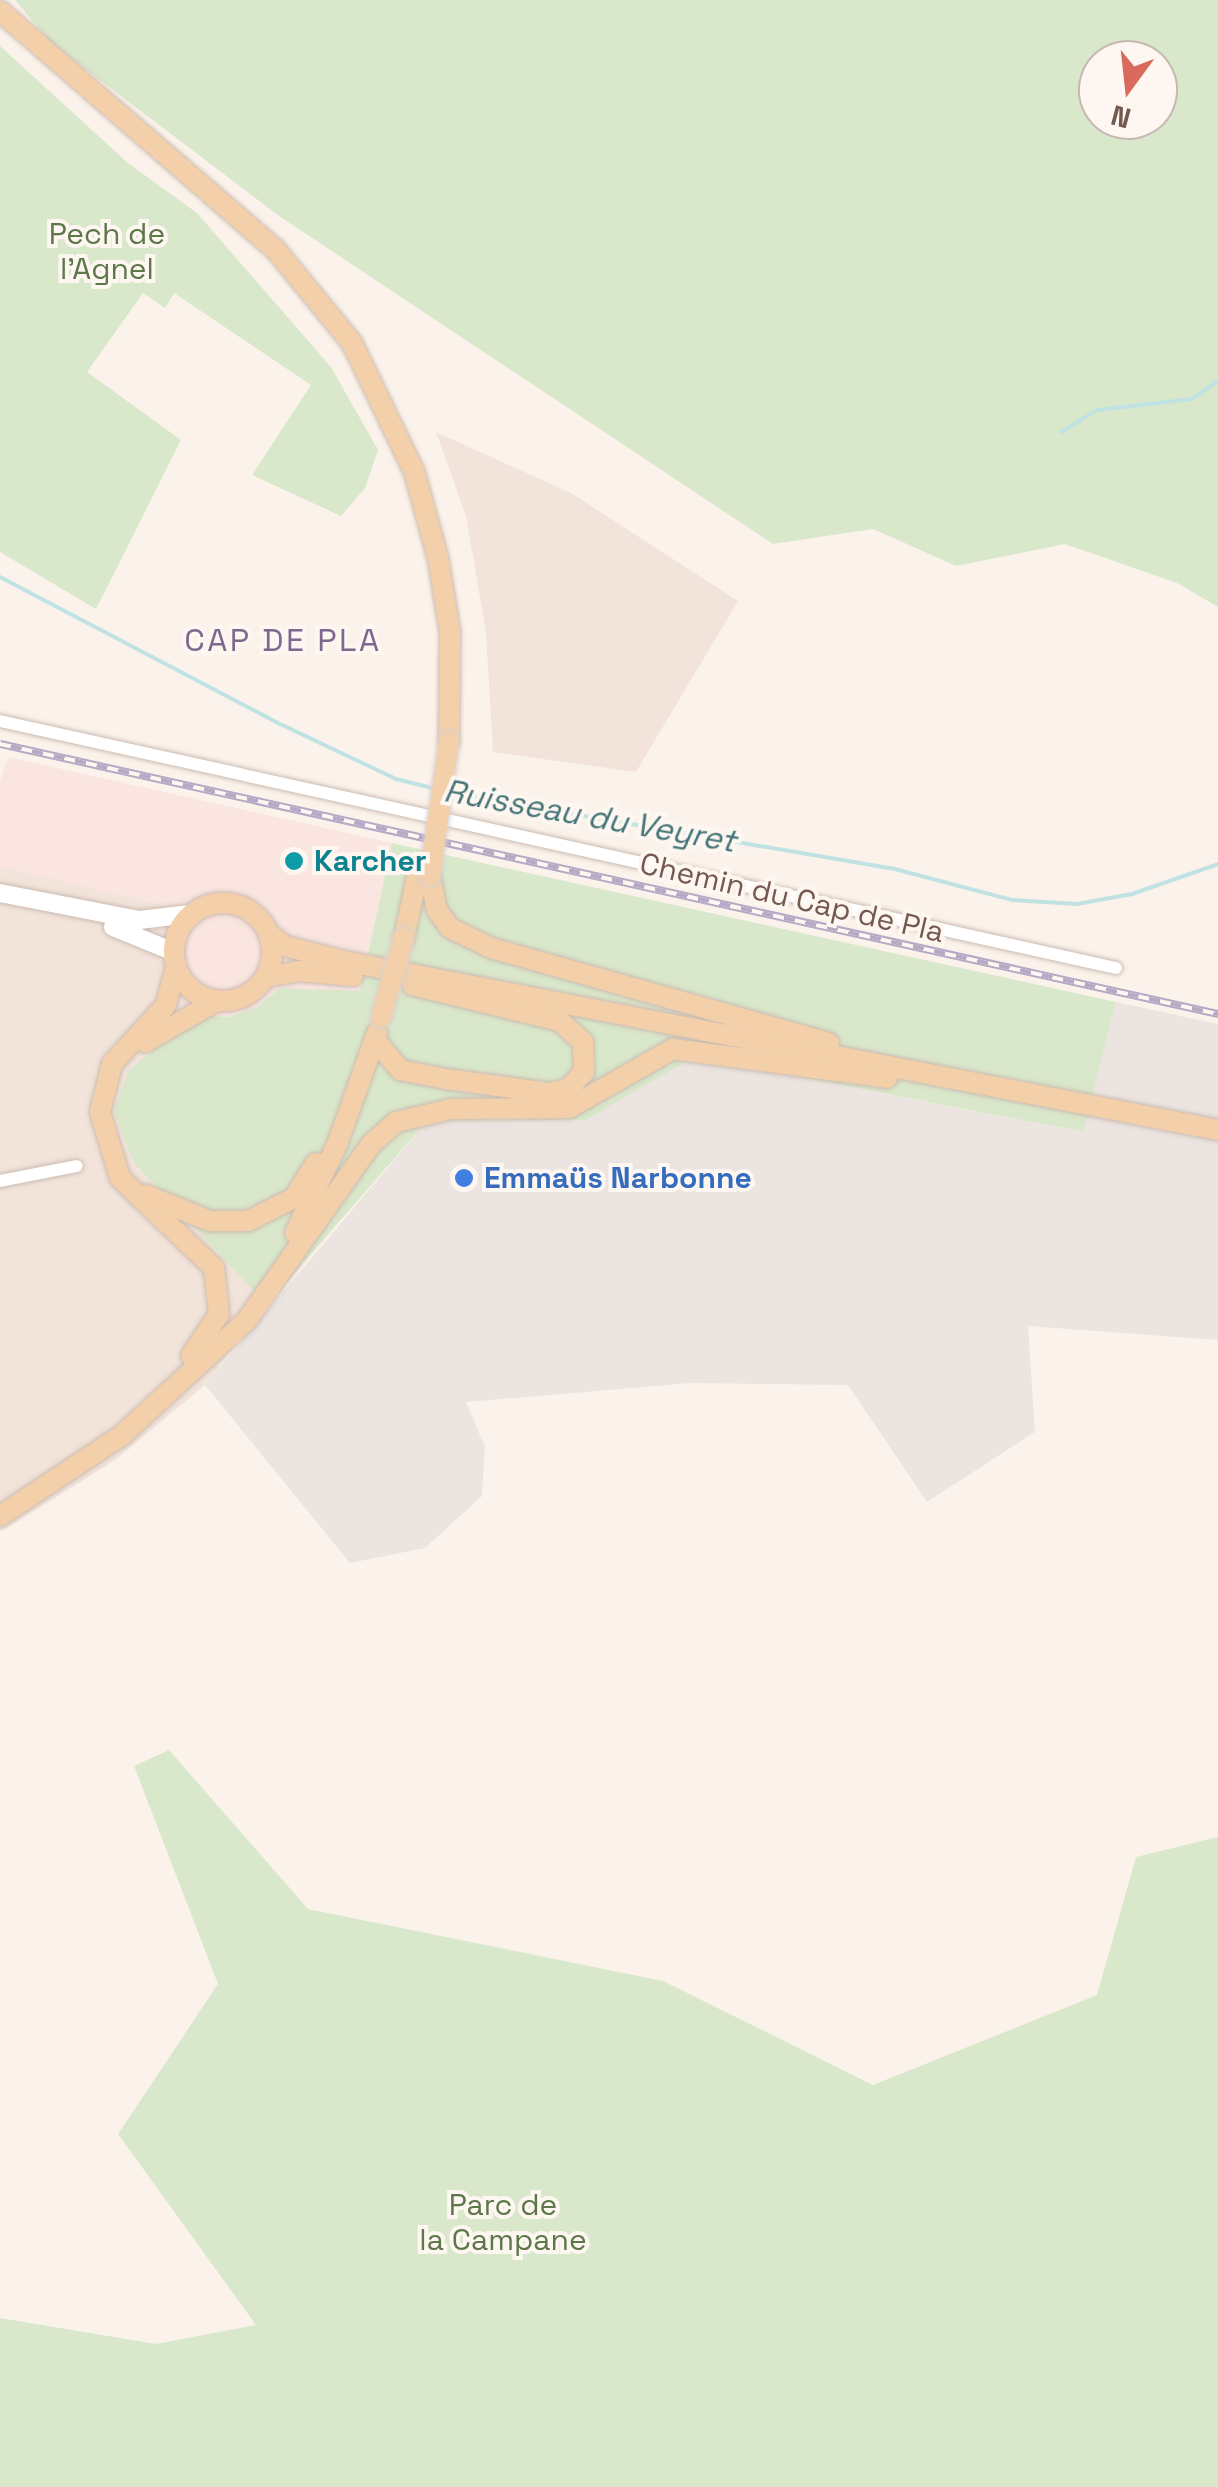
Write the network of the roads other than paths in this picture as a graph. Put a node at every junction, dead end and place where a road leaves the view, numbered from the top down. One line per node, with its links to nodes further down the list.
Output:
1 (0, 11): 4 (main road)
2 (0, 26): 4 (main road)
3 (0, 721): 11 (street, Chemin du Cap de Pla)
4 (446, 741): 5 (main road, bridge)
5 (424, 874): 15 (main road, bridge); 18 (main road)
6 (0, 893): 8 (main road)
7 (0, 905): 10 (main road)
8 (191, 914): 9 (main road); 10 (main road)
9 (269, 934): 12 (main road); 18 (main road)
10 (175, 960): 14 (main road); 16 (main road)
11 (1116, 968)
12 (266, 977): 13 (main road); 14 (main road)
13 (407, 984): 15 (main road); 17 (main road)
14 (217, 1000): 16 (main road)
15 (375, 1040): 21 (main road); 23 (main road)
16 (108, 1078): 21 (main road)
17 (886, 1078): 19 (main road); 23 (main road)
18 (986, 1085): 19 (main road)
19 (1215, 1133)
20 (77, 1166): 22 (street)
21 (120, 1178): 24 (main road)
22 (0, 1181)
23 (211, 1352): 24 (main road)
24 (9, 1511)

